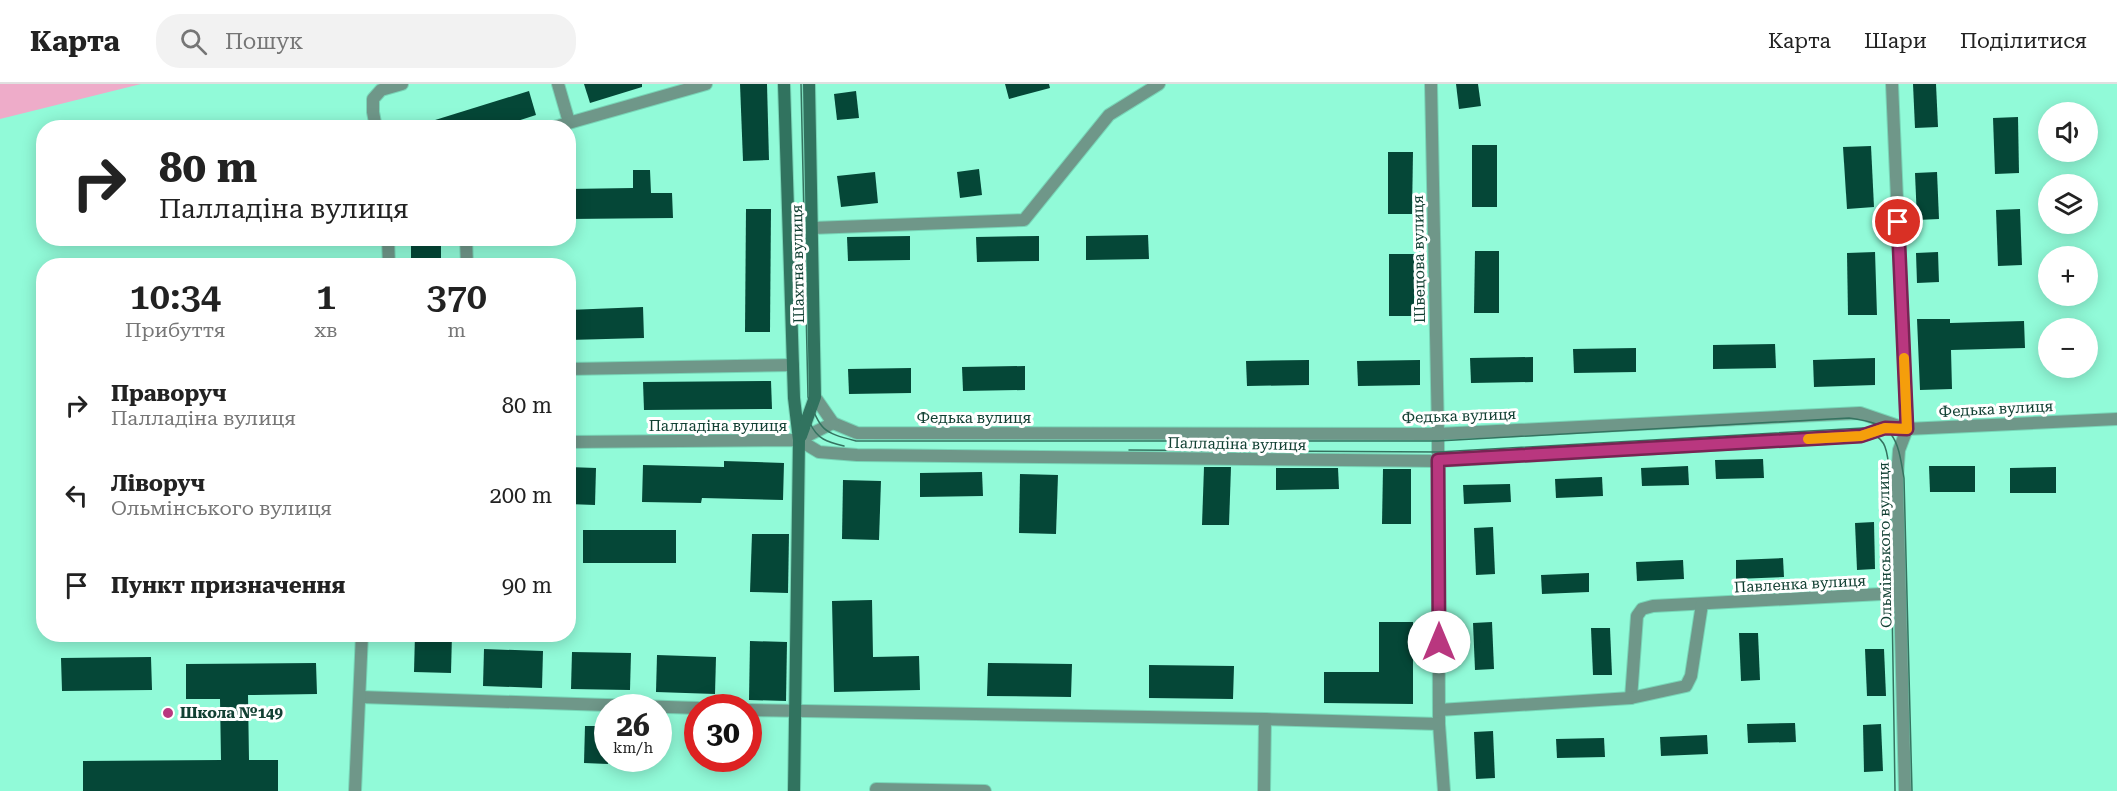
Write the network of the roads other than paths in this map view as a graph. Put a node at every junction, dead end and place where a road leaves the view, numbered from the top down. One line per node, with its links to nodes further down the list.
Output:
1 (402, 84): 9 (street)
2 (558, 84): 10 (street)
3 (706, 84): 11 (street)
4 (784, 84): 13 (main road, Шахтна вулиця)
5 (809, 84): 12 (main road, Шахтна вулиця)
6 (1159, 84): 12 (street)
7 (1431, 84): 19 (street, Швецова вулиця)
8 (1892, 84): 18 (street, Ольмінського вулиця)
9 (374, 120)
10 (568, 120)
11 (576, 120)
12 (812, 228): 15 (main road, Шахтна вулиця)
13 (793, 365): 14 (street); 20 (main road, Шахтна вулиця)
14 (576, 369)
15 (815, 397): 17 (street); 20 (main road, Шахтна вулиця)
16 (2117, 420): 18 (street, Федька вулиця)
17 (833, 423): 19 (street, Федька вулиця); 20 (street)
18 (1907, 429): 19 (street, Федька вулиця); 22 (street, Палладіна вулиця); 23 (street, Ольмінського вулиця)
19 (1438, 434): 22 (street)
20 (799, 440): 21 (street, Палладіна вулиця); 22 (street, Палладіна вулиця); 31 (main road, Шахтна вулиця)
21 (576, 442)
22 (1438, 460): 30 (street)
23 (1900, 593): 24 (street, Павленка вулиця); 40 (street, Ольмінського вулиця)
24 (1702, 604): 27 (street); 27 (street, Павленка вулиця)
25 (362, 642): 26 (street)
26 (360, 697): 28 (street); 35 (street)
27 (1632, 698): 30 (street)
28 (684, 708)
29 (762, 710): 31 (street)
30 (1439, 710): 33 (street)
31 (796, 711): 32 (street); 36 (main road, Шахтна вулиця)
32 (1265, 719): 33 (street); 38 (street)
33 (1439, 724): 39 (street)
34 (876, 789): 37 (street)
35 (355, 791)
36 (794, 791)
37 (986, 791)
38 (1264, 791)
39 (1444, 791)
40 (1905, 791)

